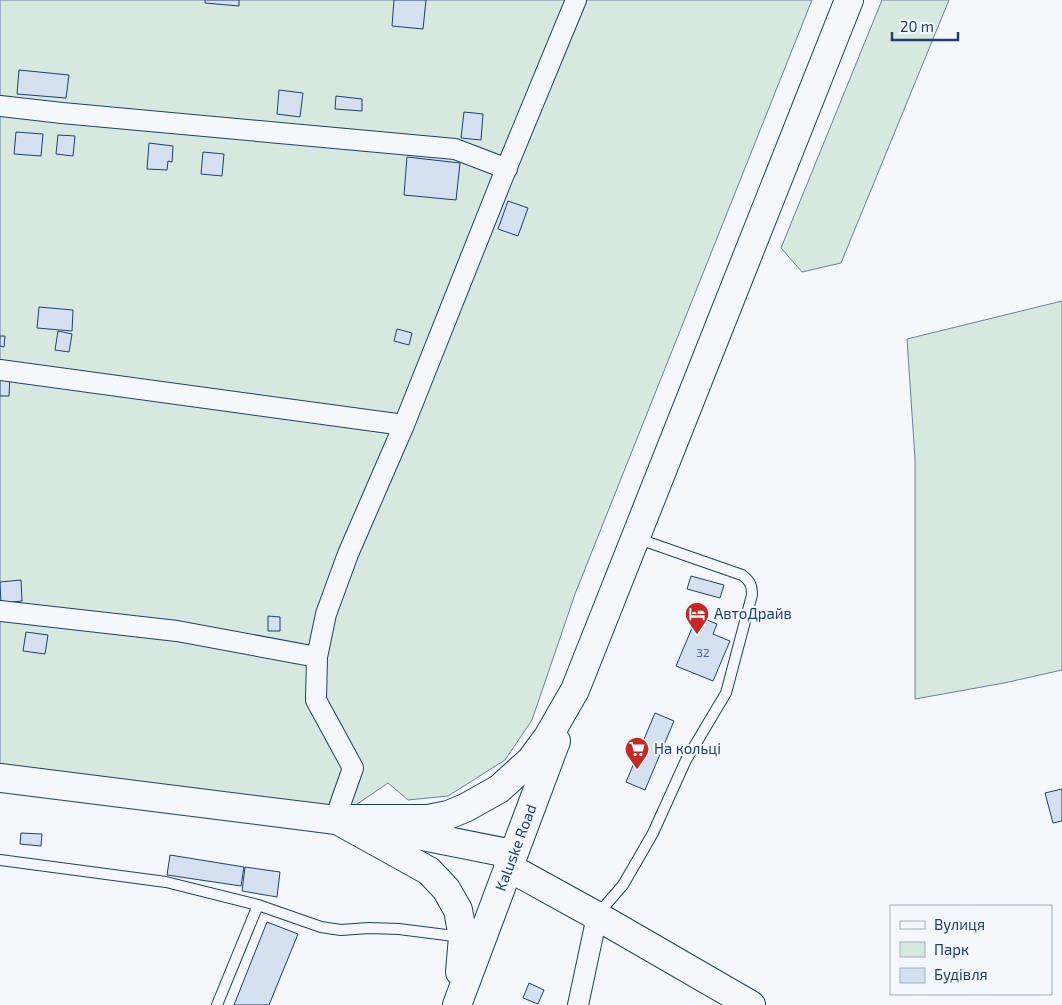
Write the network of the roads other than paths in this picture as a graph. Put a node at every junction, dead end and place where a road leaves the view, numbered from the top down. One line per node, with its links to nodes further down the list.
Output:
1 (576, 0): 4 (street)
2 (849, 0): 7 (main road)
3 (0, 106): 4 (street)
4 (507, 169): 6 (street)
5 (0, 370): 6 (street)
6 (404, 425): 9 (street)
7 (635, 537): 10 (main road); 16 (lane)
8 (0, 611): 9 (street)
9 (317, 657): 12 (street)
10 (575, 690): 12 (main road); 14 (main road, Kaluske Road)
11 (0, 778): 12 (main road)
12 (335, 819): 14 (main road); 17 (main road)
13 (0, 860): 15 (lane)
14 (511, 861): 16 (main road); 20 (main road, Kaluske Road)
15 (258, 905): 17 (lane); 18 (lane)
16 (597, 916): 21 (street); 22 (main road)
17 (463, 937): 19 (main road)
18 (217, 1005)
19 (452, 1005)
20 (457, 1005)
21 (578, 1005)
22 (751, 1005)

